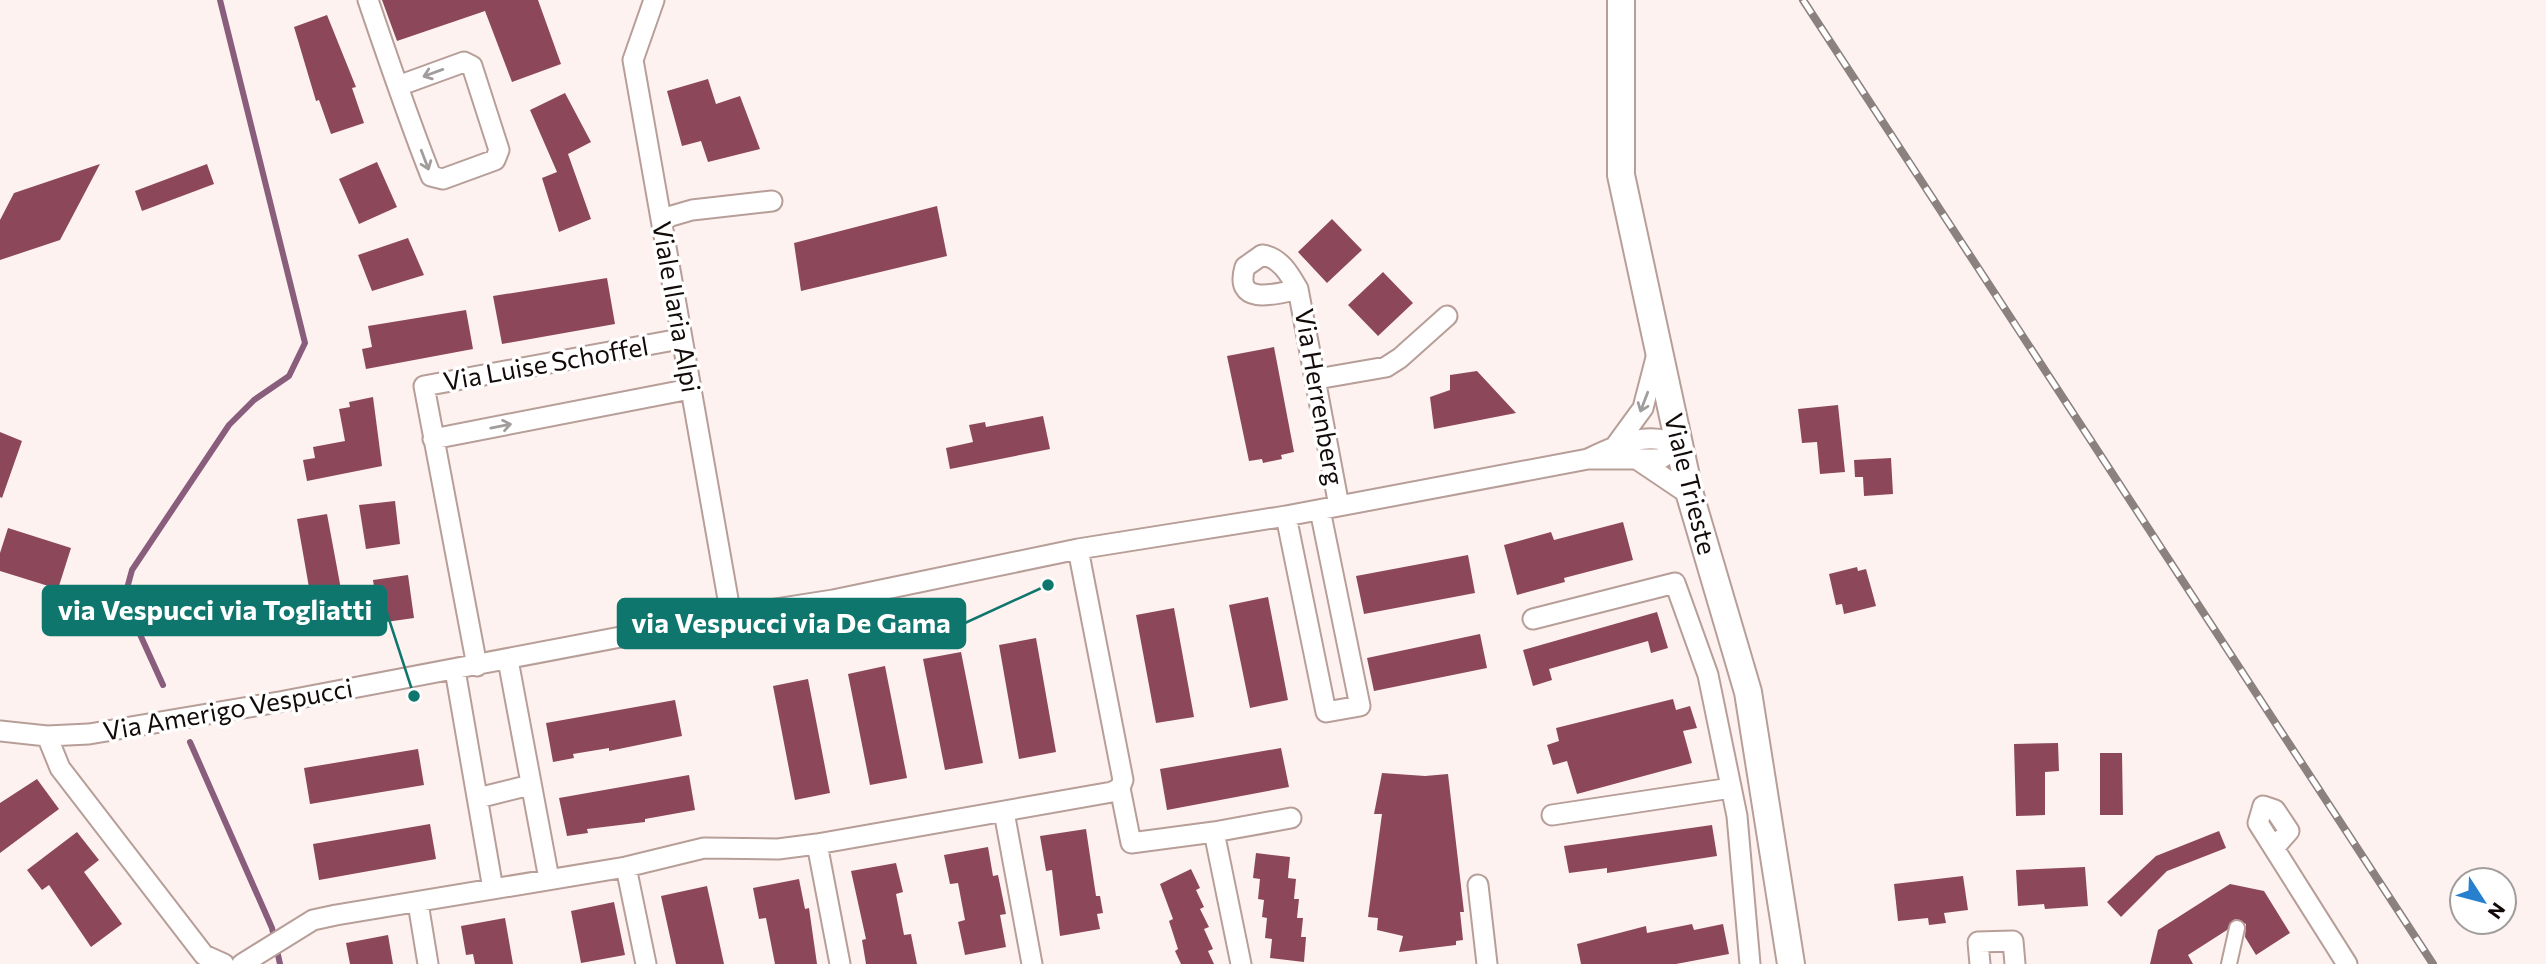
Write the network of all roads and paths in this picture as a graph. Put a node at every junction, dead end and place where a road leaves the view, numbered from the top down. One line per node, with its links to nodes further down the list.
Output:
1 (368, 0): 4 (street)
2 (654, 0): 6 (street, Viale Ilaria Alpi)
3 (1621, 0): 10 (main road, Viale Trieste)
4 (398, 86): 4 (street, one-way to 4)
5 (772, 201): 6 (street)
6 (661, 219): 9 (street, Viale Ilaria Alpi)
7 (1298, 289): 11 (street, Via Herrenberg)
8 (1447, 316): 11 (street)
9 (680, 339): 12 (street, Viale Ilaria Alpi); 13 (street, Via Luise Schoffel)
10 (1657, 353): 14 (street, Via Amerigo Vespucci, one-way to 14); 15 (main road, Viale Trieste)
11 (1317, 379): 19 (street, Via Herrenberg)
12 (690, 389): 13 (street, Via Luise Schoffel, one-way to 12); 22 (street, Viale Ilaria Alpi)
13 (433, 439): 25 (street, Via Luise Schoffel)
14 (1616, 445): 15 (street, Via Amerigo Vespucci); 16 (street, Via Amerigo Vespucci)
15 (1679, 447): 17 (street, Via Amerigo Vespucci); 18 (main road, Viale Trieste)
16 (1588, 459): 17 (street, Via Amerigo Vespucci); 19 (street, Via Amerigo Vespucci)
17 (1637, 459): 18 (street)
18 (1690, 495): 54 (main road, Viale Trieste)
19 (1329, 508): 20 (street, Via Amerigo Vespucci); 20 (street)
20 (1286, 516): 21 (street, Via Amerigo Vespucci)
21 (1078, 549): 22 (street, Via Amerigo Vespucci); 30 (street)
22 (731, 616): 24 (street, Via Amerigo Vespucci)
23 (1533, 618): 31 (street)
24 (508, 660): 25 (street, Via Amerigo Vespucci); 29 (street)
25 (477, 666): 26 (street, Via Amerigo Vespucci)
26 (455, 670): 28 (street, Via Amerigo Vespucci); 32 (street)
27 (0, 731): 28 (street, Via Amerigo Vespucci)
28 (47, 736): 45 (street)
29 (530, 786): 32 (street); 40 (street)
30 (1119, 788): 33 (street); 36 (street)
31 (1731, 788): 34 (street); 53 (street)
32 (478, 798): 42 (street)
33 (1004, 812): 37 (street); 50 (street)
34 (1552, 815)
35 (1292, 818): 36 (street)
36 (1214, 832): 51 (street)
37 (817, 844): 39 (street); 49 (street)
38 (2274, 848): 58 (street)
39 (626, 867): 40 (street); 48 (street)
40 (549, 879): 42 (street)
41 (1478, 885): 52 (street)
42 (493, 889): 43 (street)
43 (418, 903): 46 (street); 47 (street)
44 (2237, 928): 57 (street)
45 (224, 964)
46 (242, 964)
47 (428, 964)
48 (646, 964)
49 (840, 964)
50 (1032, 964)
51 (1241, 964)
52 (1487, 964)
53 (1750, 964)
54 (1791, 964)
55 (1980, 964): 56 (street)
56 (2015, 964)
57 (2229, 964)
58 (2347, 964)

